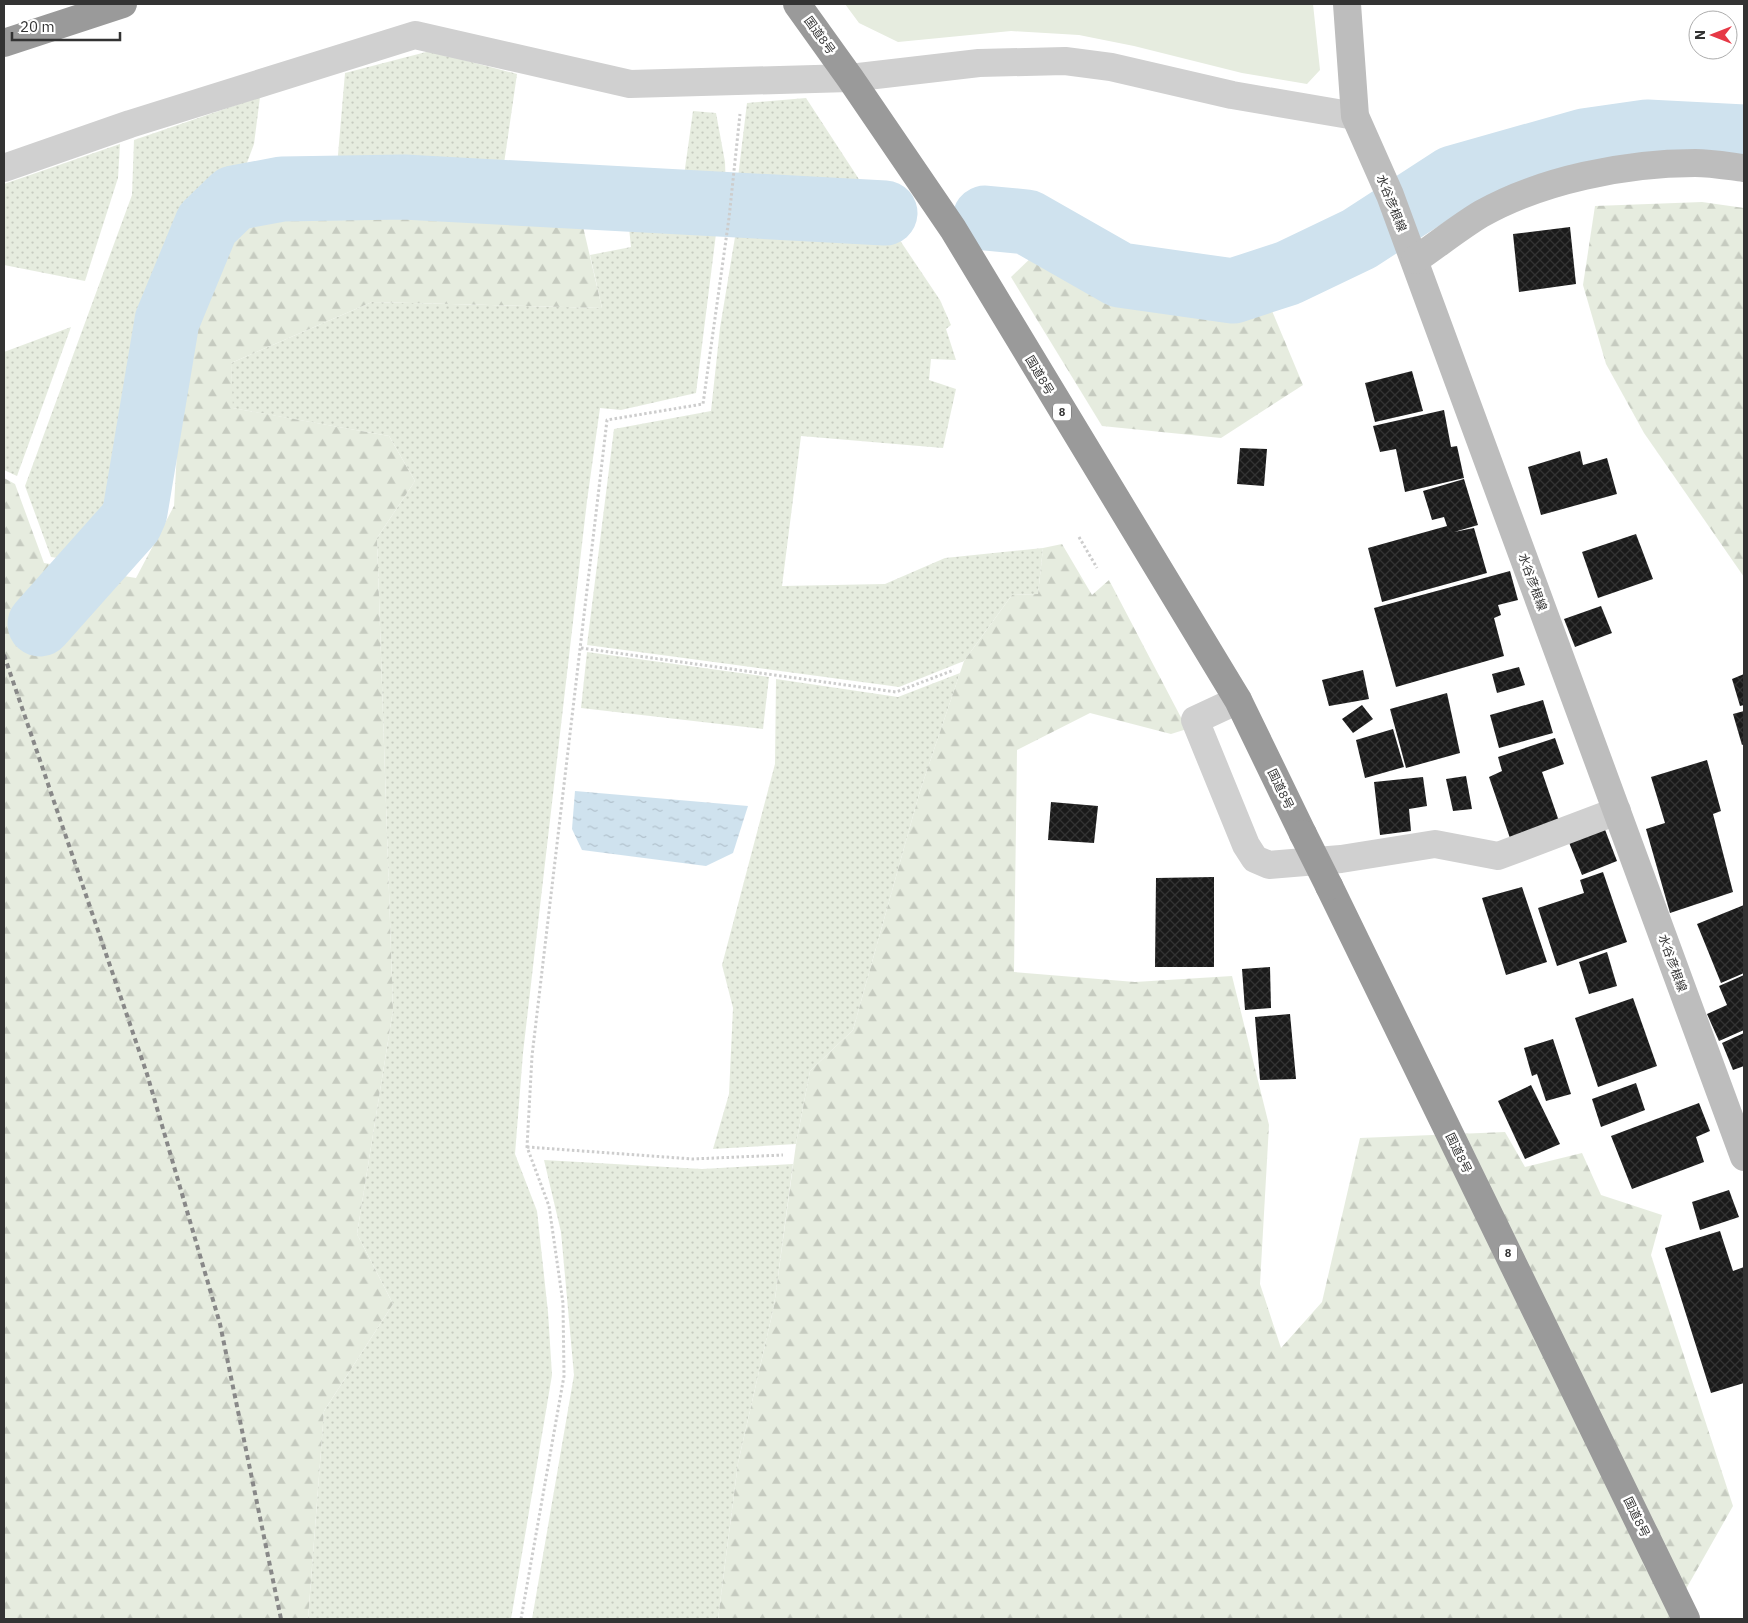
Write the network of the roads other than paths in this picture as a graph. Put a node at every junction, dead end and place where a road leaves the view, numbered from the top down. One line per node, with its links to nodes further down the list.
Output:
1 (124, 4): 4 (highway)
2 (797, 4): 5 (highway, 国道8号 / 8)
3 (1347, 4): 6 (main road, 水谷彦根線)
4 (4, 43)
5 (850, 78): 6 (street); 7 (street); 10 (highway, 国道8号 / 8)
6 (1355, 116): 9 (main road, 水谷彦根線)
7 (4, 168)
8 (1744, 168): 9 (main road)
9 (1415, 260): 11 (main road, 水谷彦根線)
10 (1238, 700): 11 (street); 13 (highway, 国道8号 / 8, bridge)
11 (1617, 811): 12 (main road, 水谷彦根線)
12 (1744, 1157)
13 (1686, 1619)

